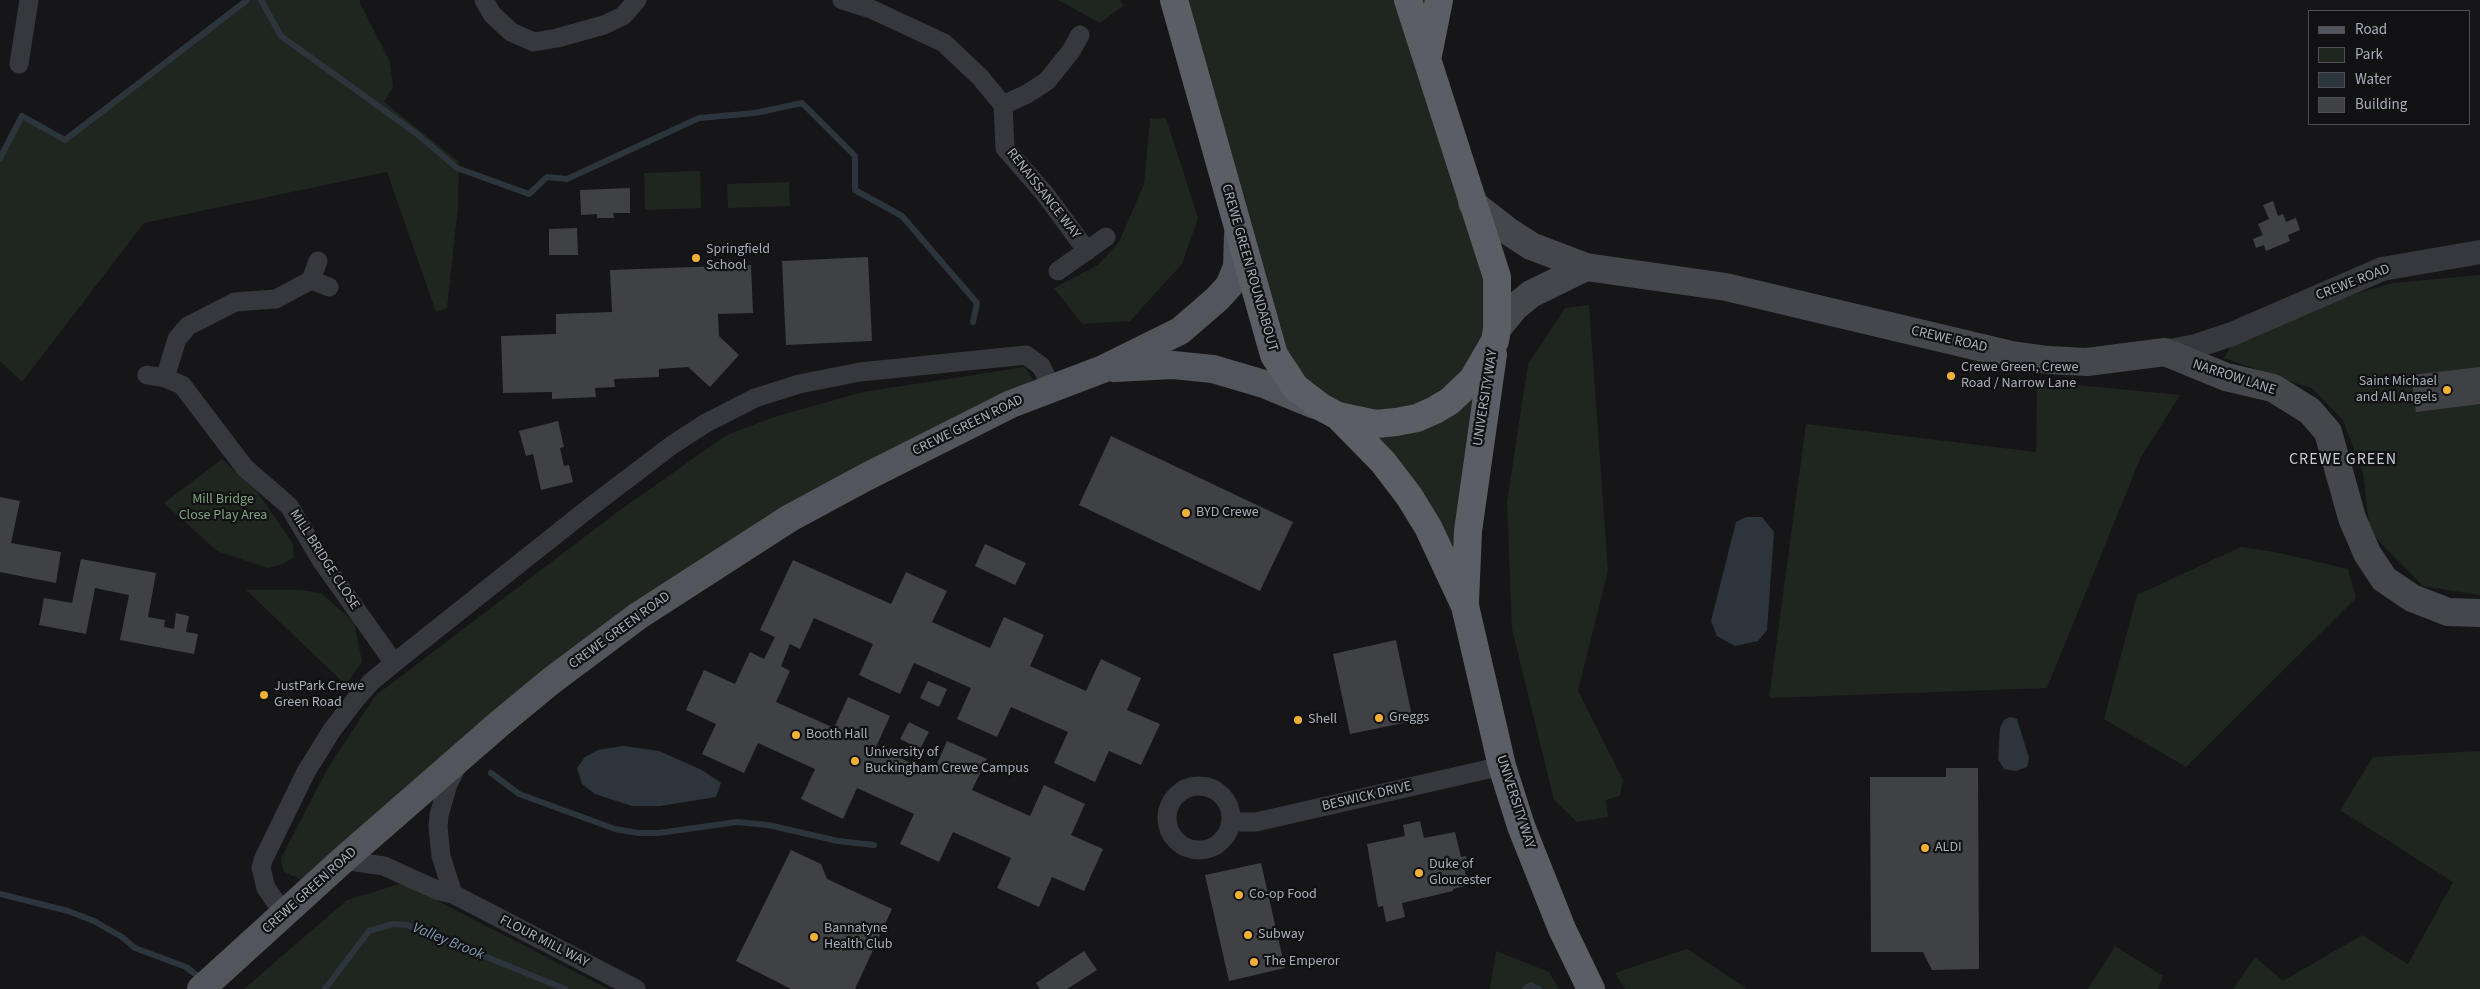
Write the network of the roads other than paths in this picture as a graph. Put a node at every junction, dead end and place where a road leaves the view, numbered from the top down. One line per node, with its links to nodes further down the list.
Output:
1 (29, 0): 10 (street)
2 (484, 0): 3 (street)
3 (637, 0)
4 (842, 0): 11 (street)
5 (1408, 0): 9 (highway, CREWE GREEN ROUNDABOUT)
6 (1439, 0): 9 (highway)
7 (1173, 1): 13 (highway, CREWE GREEN ROUNDABOUT)
8 (1080, 35): 11 (street)
9 (1428, 56): 12 (highway, CREWE GREEN ROUNDABOUT)
10 (19, 64)
11 (1003, 105): 15 (street, RENAISSANCE WAY)
12 (1472, 203): 18 (main road, CREWE ROAD); 22 (highway, CREWE GREEN ROUNDABOUT)
13 (1238, 234): 24 (main road, CREWE GREEN ROAD); 26 (highway, CREWE GREEN ROUNDABOUT)
14 (1106, 237): 15 (street)
15 (1087, 251): 19 (street)
16 (2480, 252): 23 (street, CREWE ROAD)
17 (318, 261): 20 (street)
18 (1586, 268): 22 (main road); 23 (main road, CREWE ROAD)
19 (1058, 271)
20 (311, 280): 21 (street); 29 (street, MILL BRIDGE CLOSE)
21 (329, 287)
22 (1496, 335): 26 (highway, CREWE GREEN ROUNDABOUT); 27 (highway, UNIVERSITY WAY)
23 (2165, 352): 28 (main road, NARROW LANE)
24 (1103, 369): 25 (main road, CREWE GREEN ROAD); 26 (main road, CREWE GREEN ROAD)
25 (1052, 388): 29 (street); 30 (main road, CREWE GREEN ROAD)
26 (1330, 412): 27 (highway, UNIVERSITY WAY)
27 (1465, 606): 31 (highway, UNIVERSITY WAY)
28 (2480, 613)
29 (394, 663): 35 (street)
30 (461, 757): 33 (main road, CREWE GREEN ROAD); 34 (street)
31 (1502, 766): 32 (street, BESWICK DRIVE); 36 (highway, UNIVERSITY WAY)
32 (1231, 822)
33 (343, 860): 34 (street, FLOUR MILL WAY); 35 (main road, CREWE GREEN ROAD)
34 (452, 894): 38 (street, FLOUR MILL WAY)
35 (284, 914): 37 (main road, CREWE GREEN ROAD)
36 (1585, 978)
37 (201, 989)
38 (636, 989)

